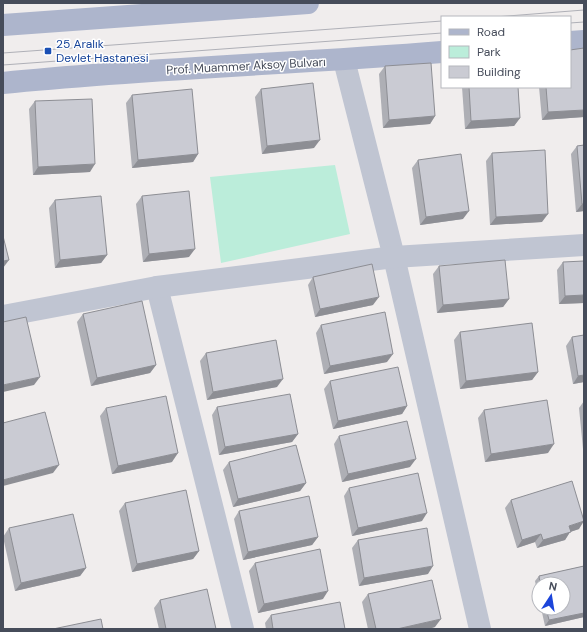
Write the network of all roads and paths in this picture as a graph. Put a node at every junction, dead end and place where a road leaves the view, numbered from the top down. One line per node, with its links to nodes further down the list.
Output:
1 (295, 4): 2 (main road)
2 (3, 25)
3 (584, 41): 4 (main road)
4 (571, 42)
5 (441, 52): 6 (main road, Prof. Muammer Aksoy Bulvarı)
6 (344, 60): 7 (main road, Prof. Muammer Aksoy Bulvarı); 9 (street)
7 (3, 83)
8 (584, 245): 9 (street)
9 (394, 257): 10 (street); 13 (street)
10 (157, 287): 11 (street); 12 (street)
11 (3, 316)
12 (243, 629)
13 (480, 629)

